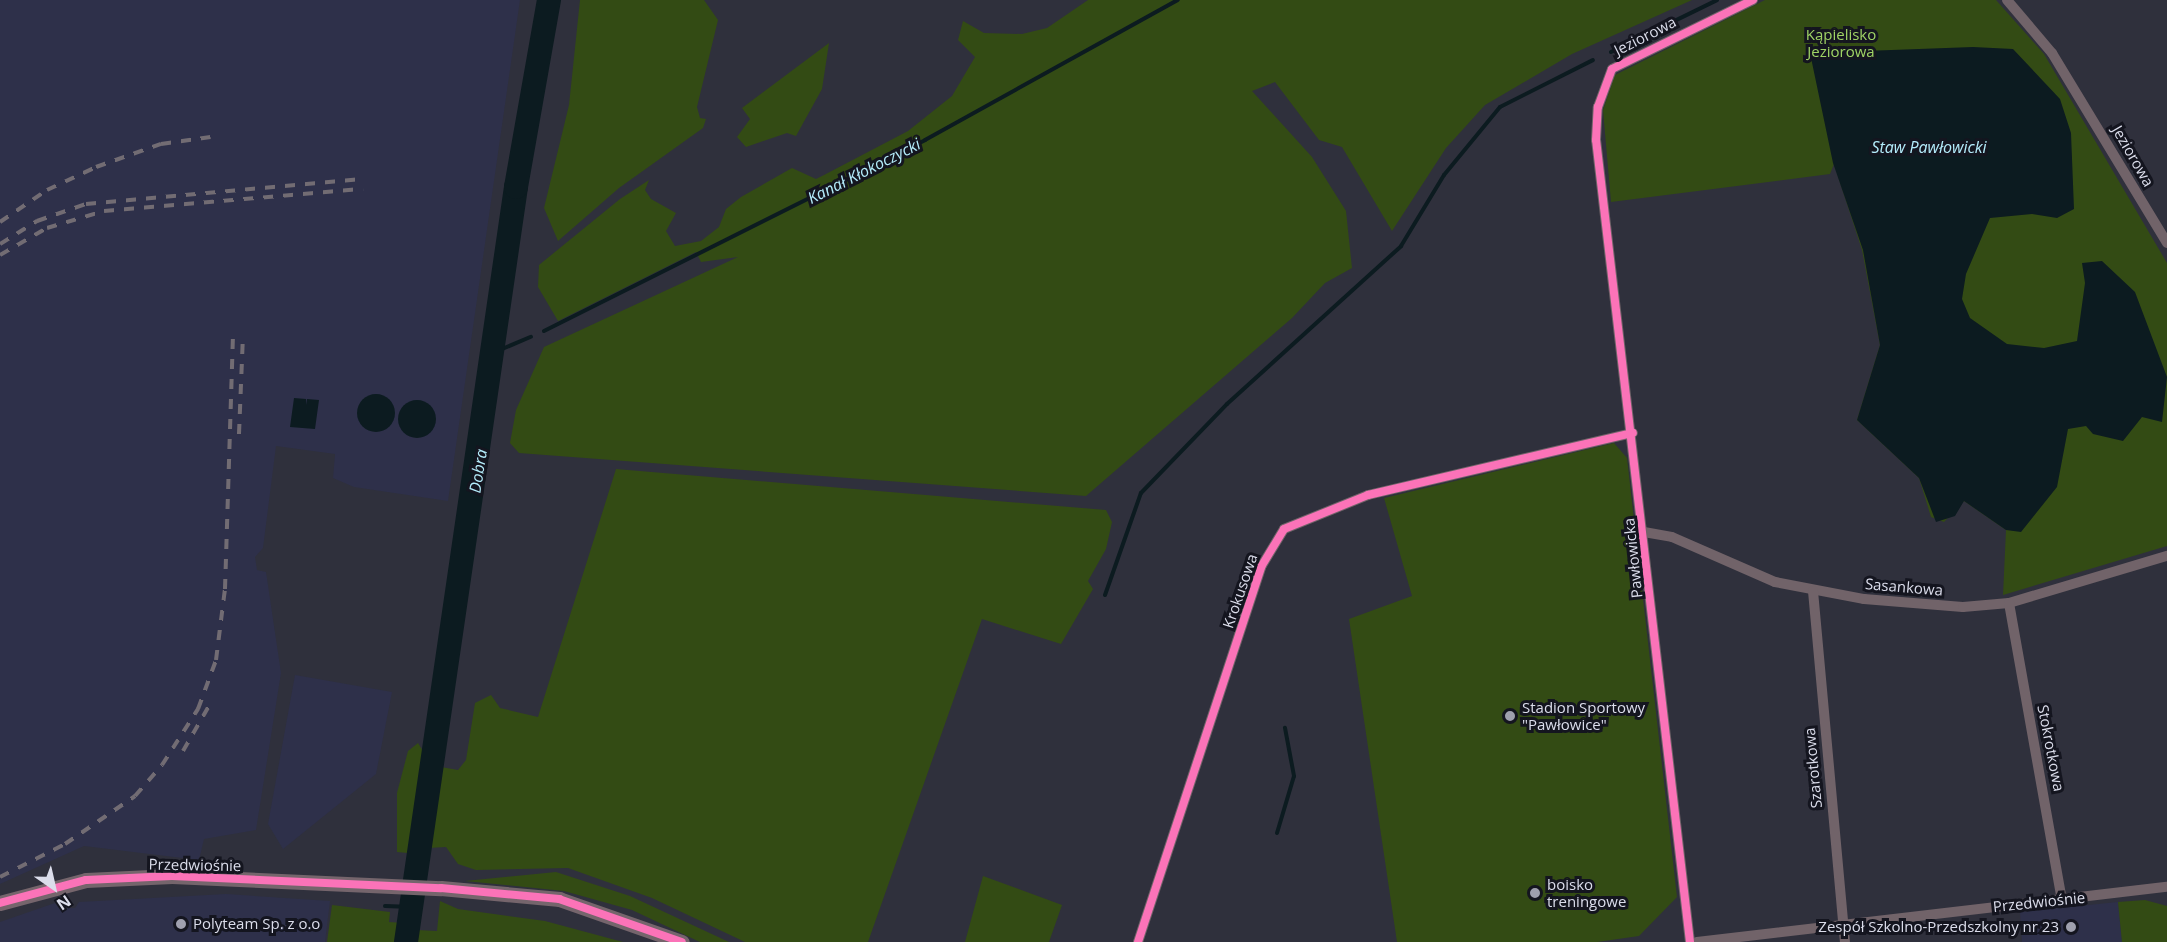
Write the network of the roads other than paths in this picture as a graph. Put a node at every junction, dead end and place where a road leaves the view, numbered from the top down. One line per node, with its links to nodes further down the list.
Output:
1 (1753, 0): 3 (street, Jeziorowa)
2 (2007, 0): 5 (street, Jeziorowa)
3 (1738, 3): 4 (street, Jeziorowa)
4 (1599, 171): 6 (street, Pawłowicka)
5 (2167, 243)
6 (1633, 433): 7 (street, Pawłowicka); 16 (street, Krokusowa)
7 (1644, 532): 9 (street, Sasankowa); 17 (street, Pawłowicka)
8 (2166, 559): 10 (street, Sasankowa)
9 (1814, 591): 10 (street, Sasankowa); 14 (street, Szarotkowa)
10 (2009, 603): 12 (street, Stokrotkowa)
11 (2167, 887): 12 (street, Przedwiośnie)
12 (2062, 900): 14 (street, Przedwiośnie)
13 (0, 903): 15 (street, Przedwiośnie)
14 (1843, 923): 18 (street, Przedwiośnie); 19 (street, Szarotkowa)
15 (682, 942)
16 (1138, 942)
17 (1690, 942)
18 (1697, 942)
19 (1845, 942)

